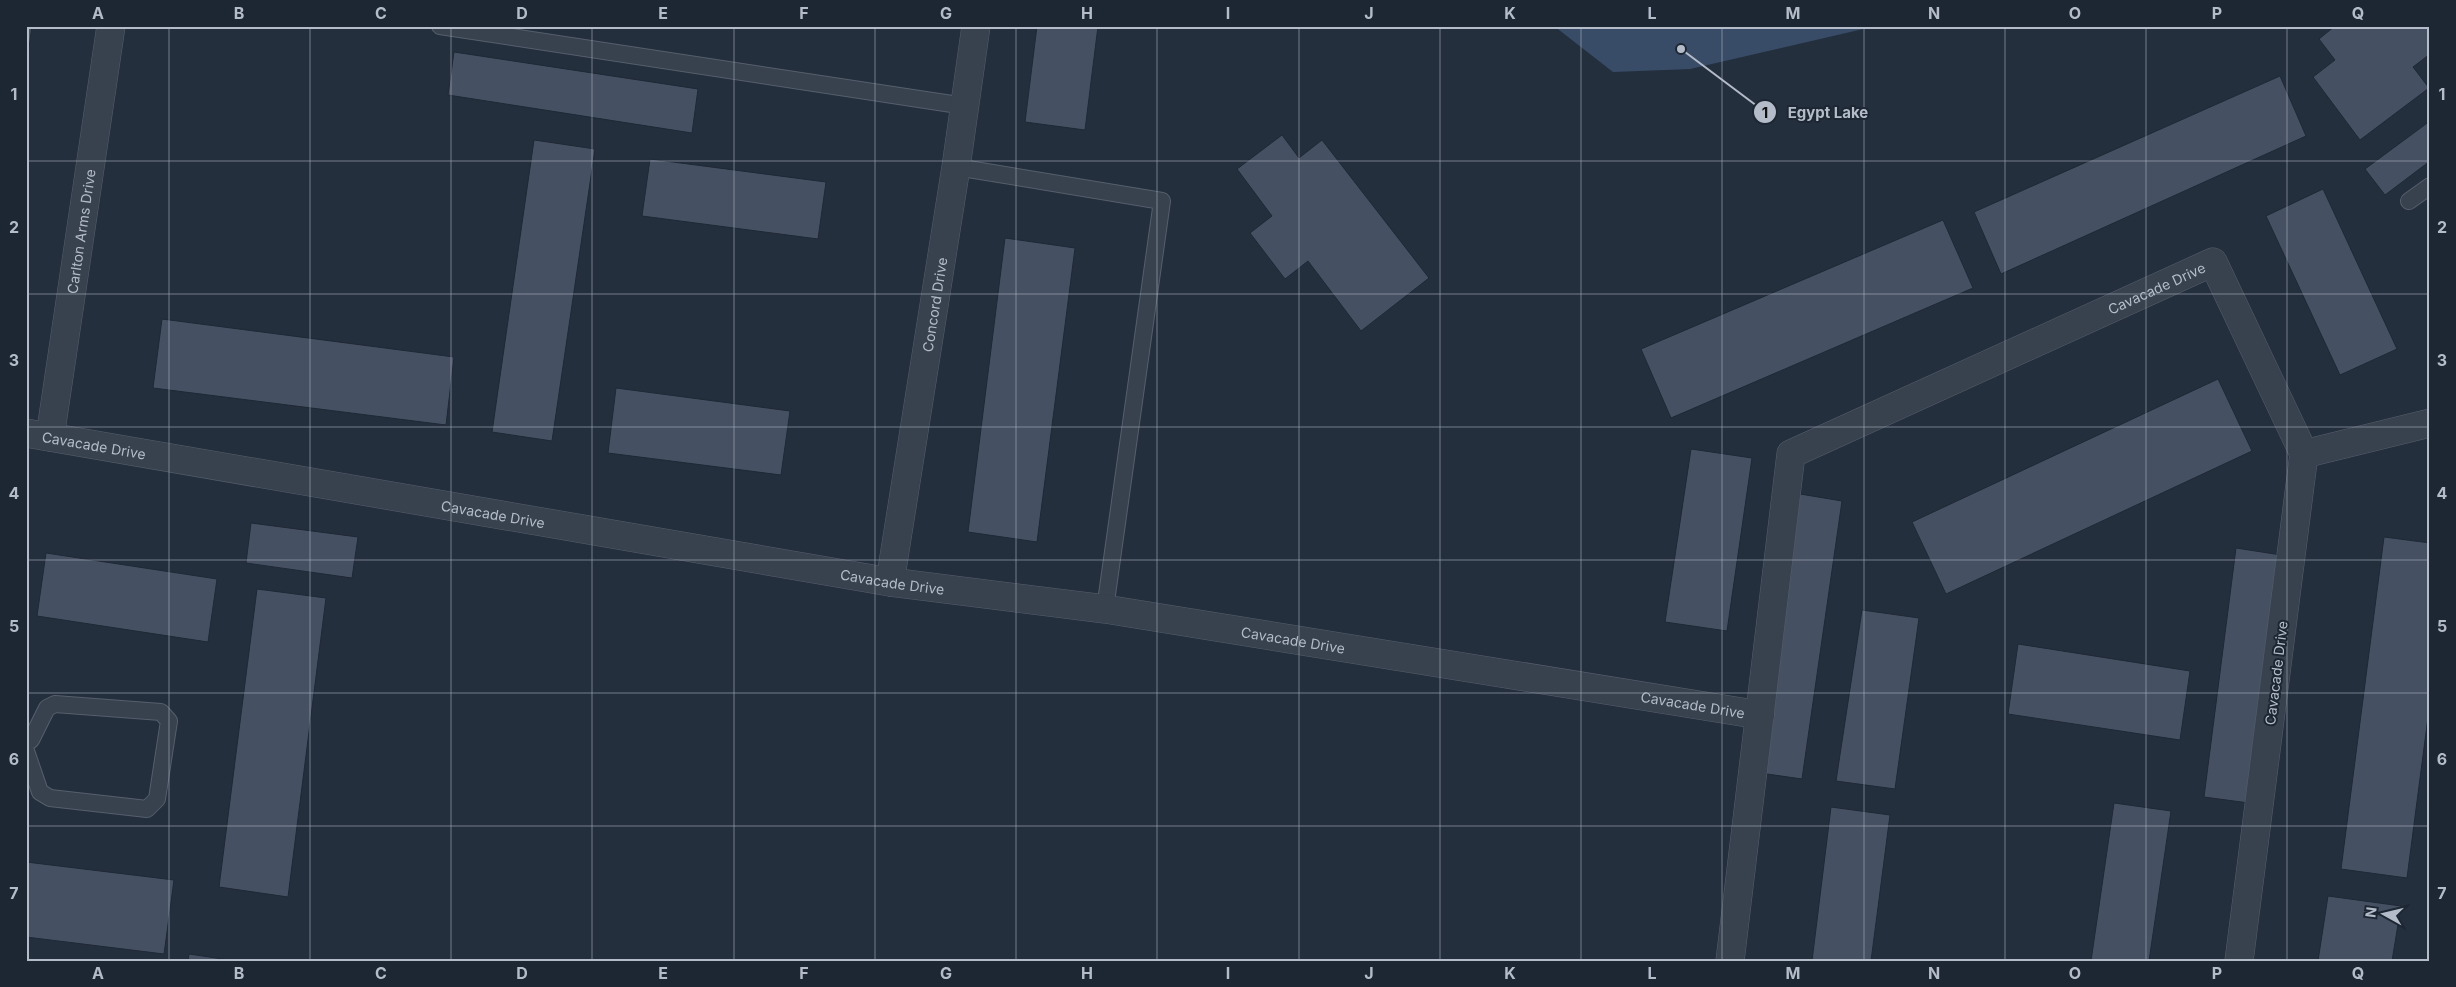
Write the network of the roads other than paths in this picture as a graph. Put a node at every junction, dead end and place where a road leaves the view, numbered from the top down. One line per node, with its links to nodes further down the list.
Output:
1 (111, 26): 9 (street, Carlton Arms Drive)
2 (440, 26): 4 (lane)
3 (976, 26): 4 (street, Concord Drive)
4 (966, 106): 5 (street, Concord Drive)
5 (956, 167): 11 (street, Concord Drive); 12 (lane)
6 (2430, 186): 7 (lane)
7 (2409, 201)
8 (2430, 423): 10 (street)
9 (38, 435): 11 (street, Cavacade Drive)
10 (2304, 454): 13 (street, Cavacade Drive); 17 (street, Cavacade Drive)
11 (890, 582): 12 (street, Cavacade Drive)
12 (1105, 609): 13 (street, Cavacade Drive)
13 (1760, 715): 16 (street, Cavacade Drive)
14 (26, 743): 15 (lane)
15 (26, 751)
16 (1730, 961)
17 (2238, 961)

